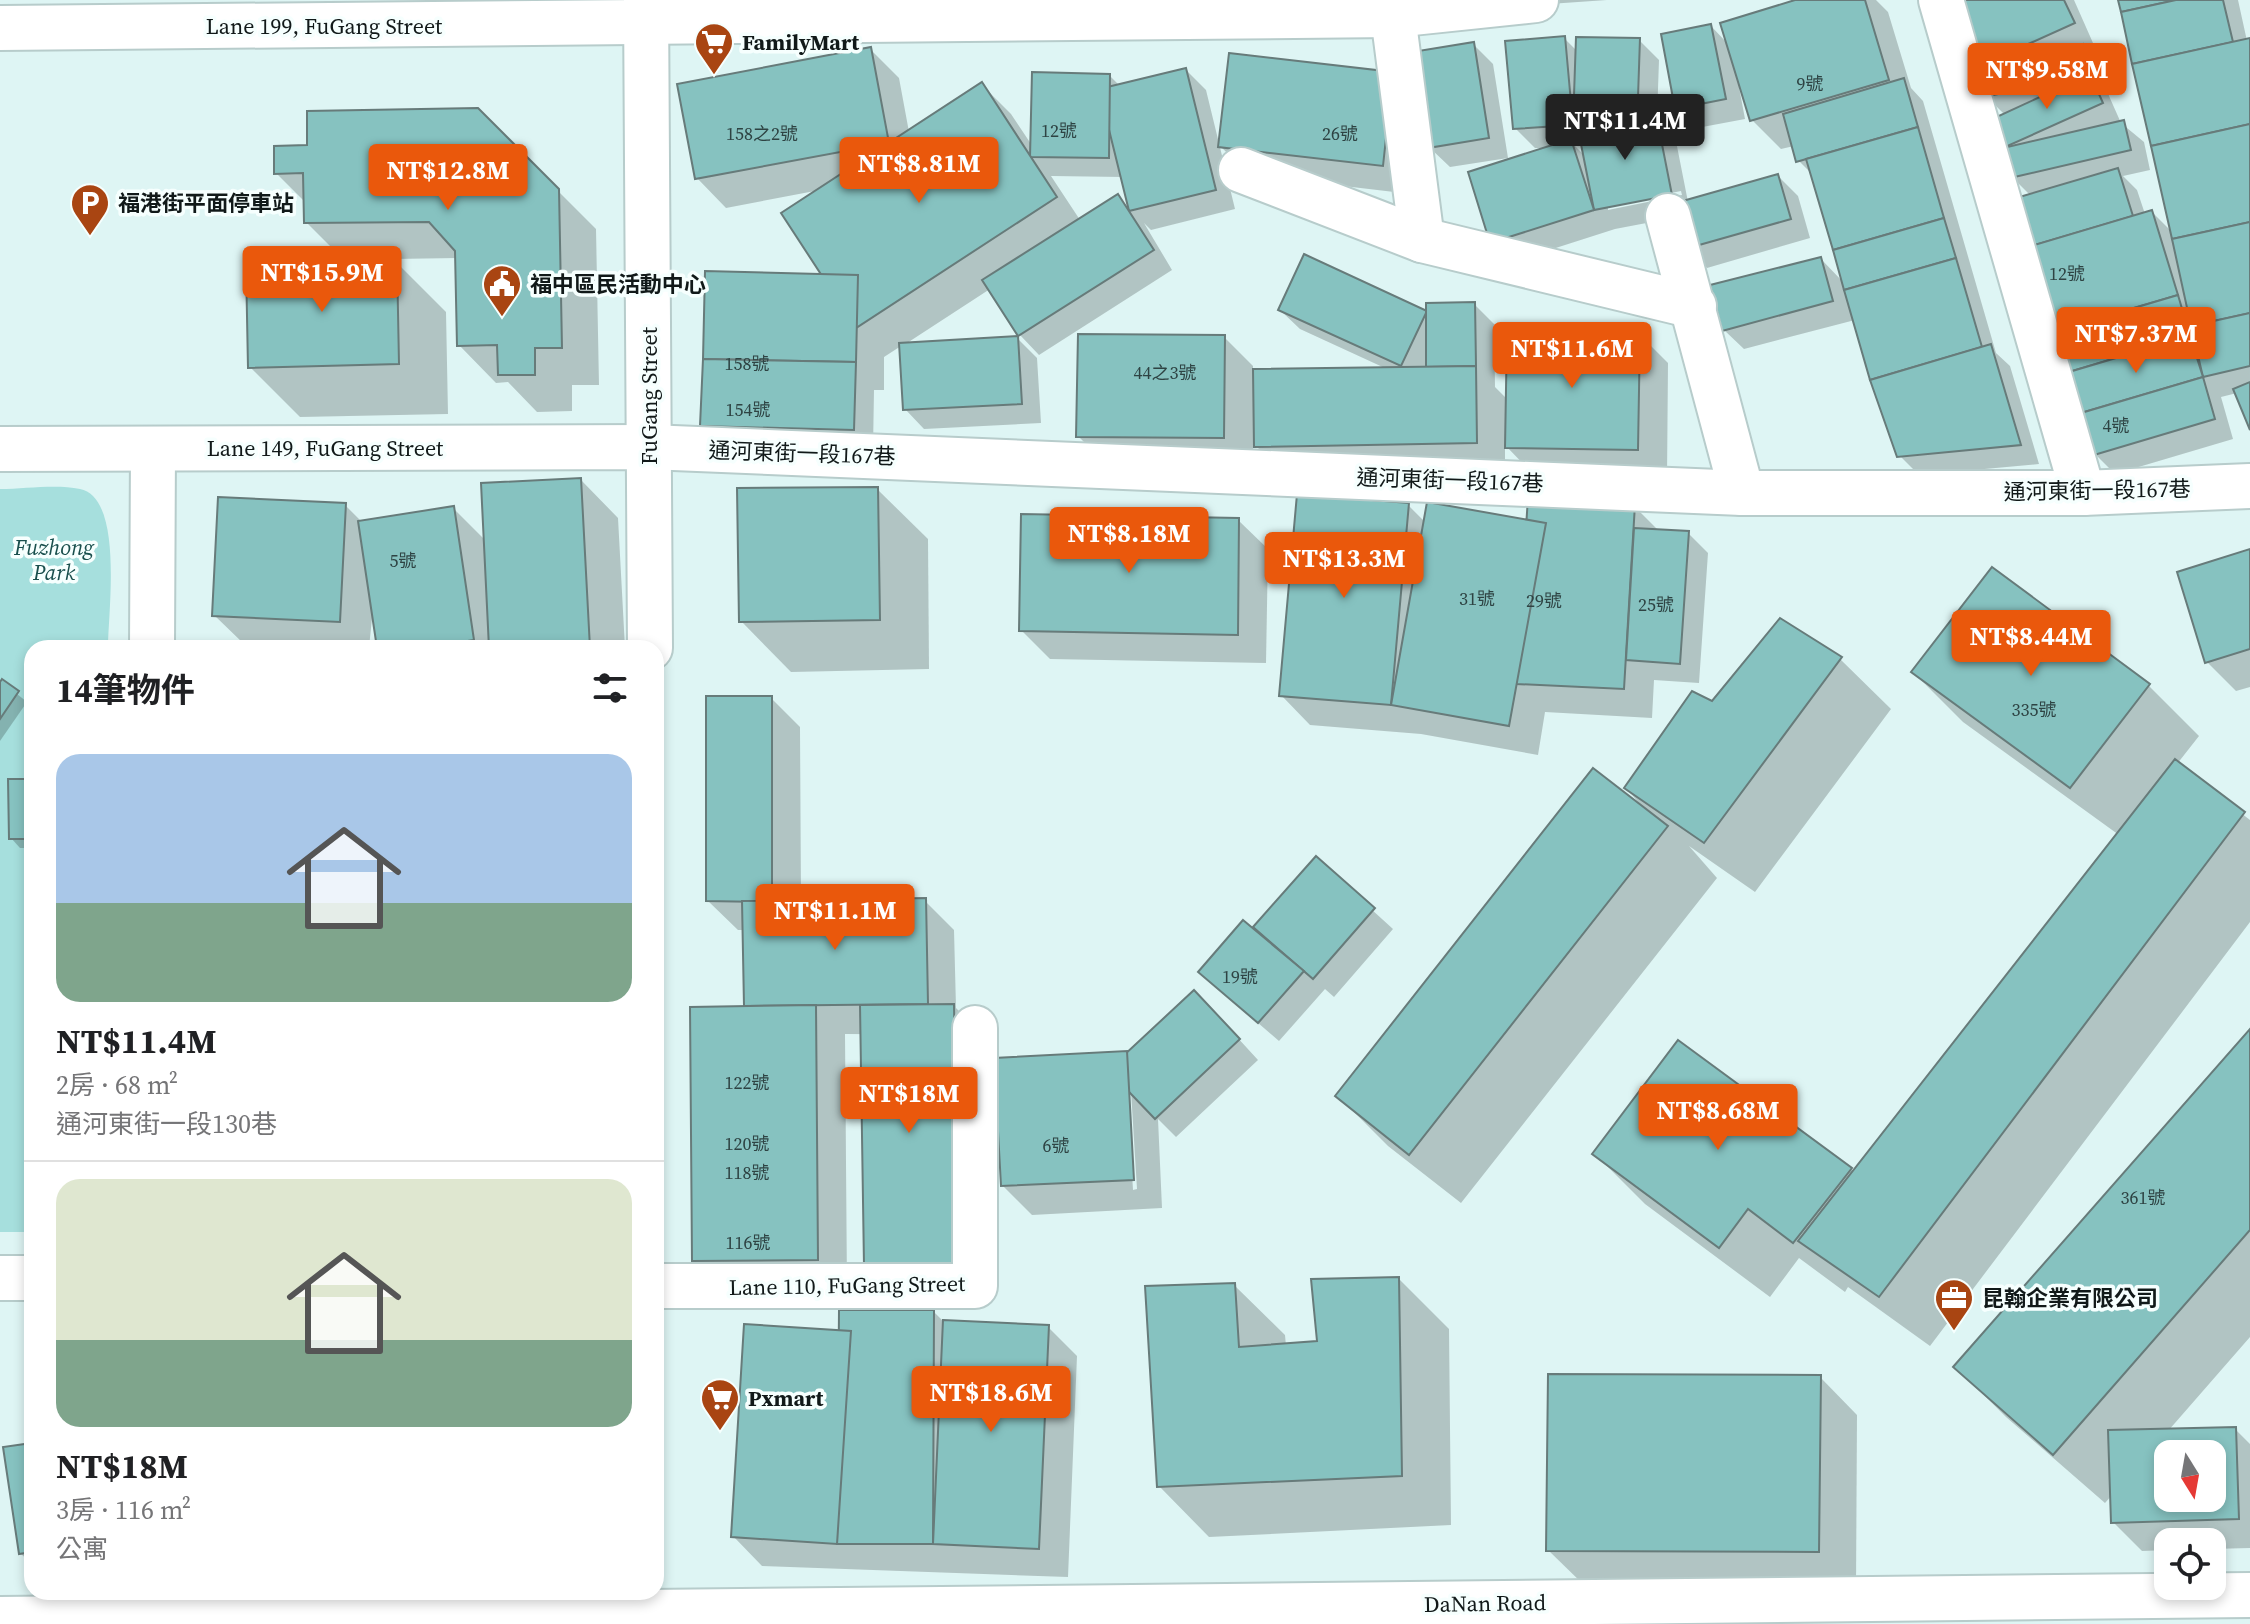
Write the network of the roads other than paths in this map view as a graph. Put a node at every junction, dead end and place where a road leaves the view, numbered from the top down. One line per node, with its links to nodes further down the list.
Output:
1 (1536, 0): 3 (street, Lane 199, FuGang Street)
2 (1941, 0): 15 (street)
3 (1392, 8): 4 (street, Lane 199, FuGang Street); 8 (street)
4 (648, 12): 5 (street, Lane 199, FuGang Street); 10 (street, FuGang Street)
5 (0, 28)
6 (1241, 170): 8 (street)
7 (1668, 216): 9 (street)
8 (1422, 240): 9 (street)
9 (1694, 306): 14 (street)
10 (649, 447): 12 (street, Lane 149, FuGang Street); 14 (street, 通河東街一段167巷); 17 (street, FuGang Street)
11 (0, 449): 12 (street, Lane 149, FuGang Street)
12 (153, 449): 16 (street)
13 (2250, 486): 15 (street, 通河東街一段167巷)
14 (1742, 493): 15 (street, 通河東街一段167巷)
15 (2083, 493)
16 (152, 640)
17 (650, 640)
18 (975, 1028): 21 (street, Lane 110, FuGang Street)
19 (0, 1278): 20 (street)
20 (24, 1278)
21 (664, 1286)
22 (2250, 1595): 24 (street, DaNan Road)
23 (646, 1609): 24 (street, DaNan Road); 25 (street, DaNan Road)
24 (1201, 1615)
25 (0, 1619)

